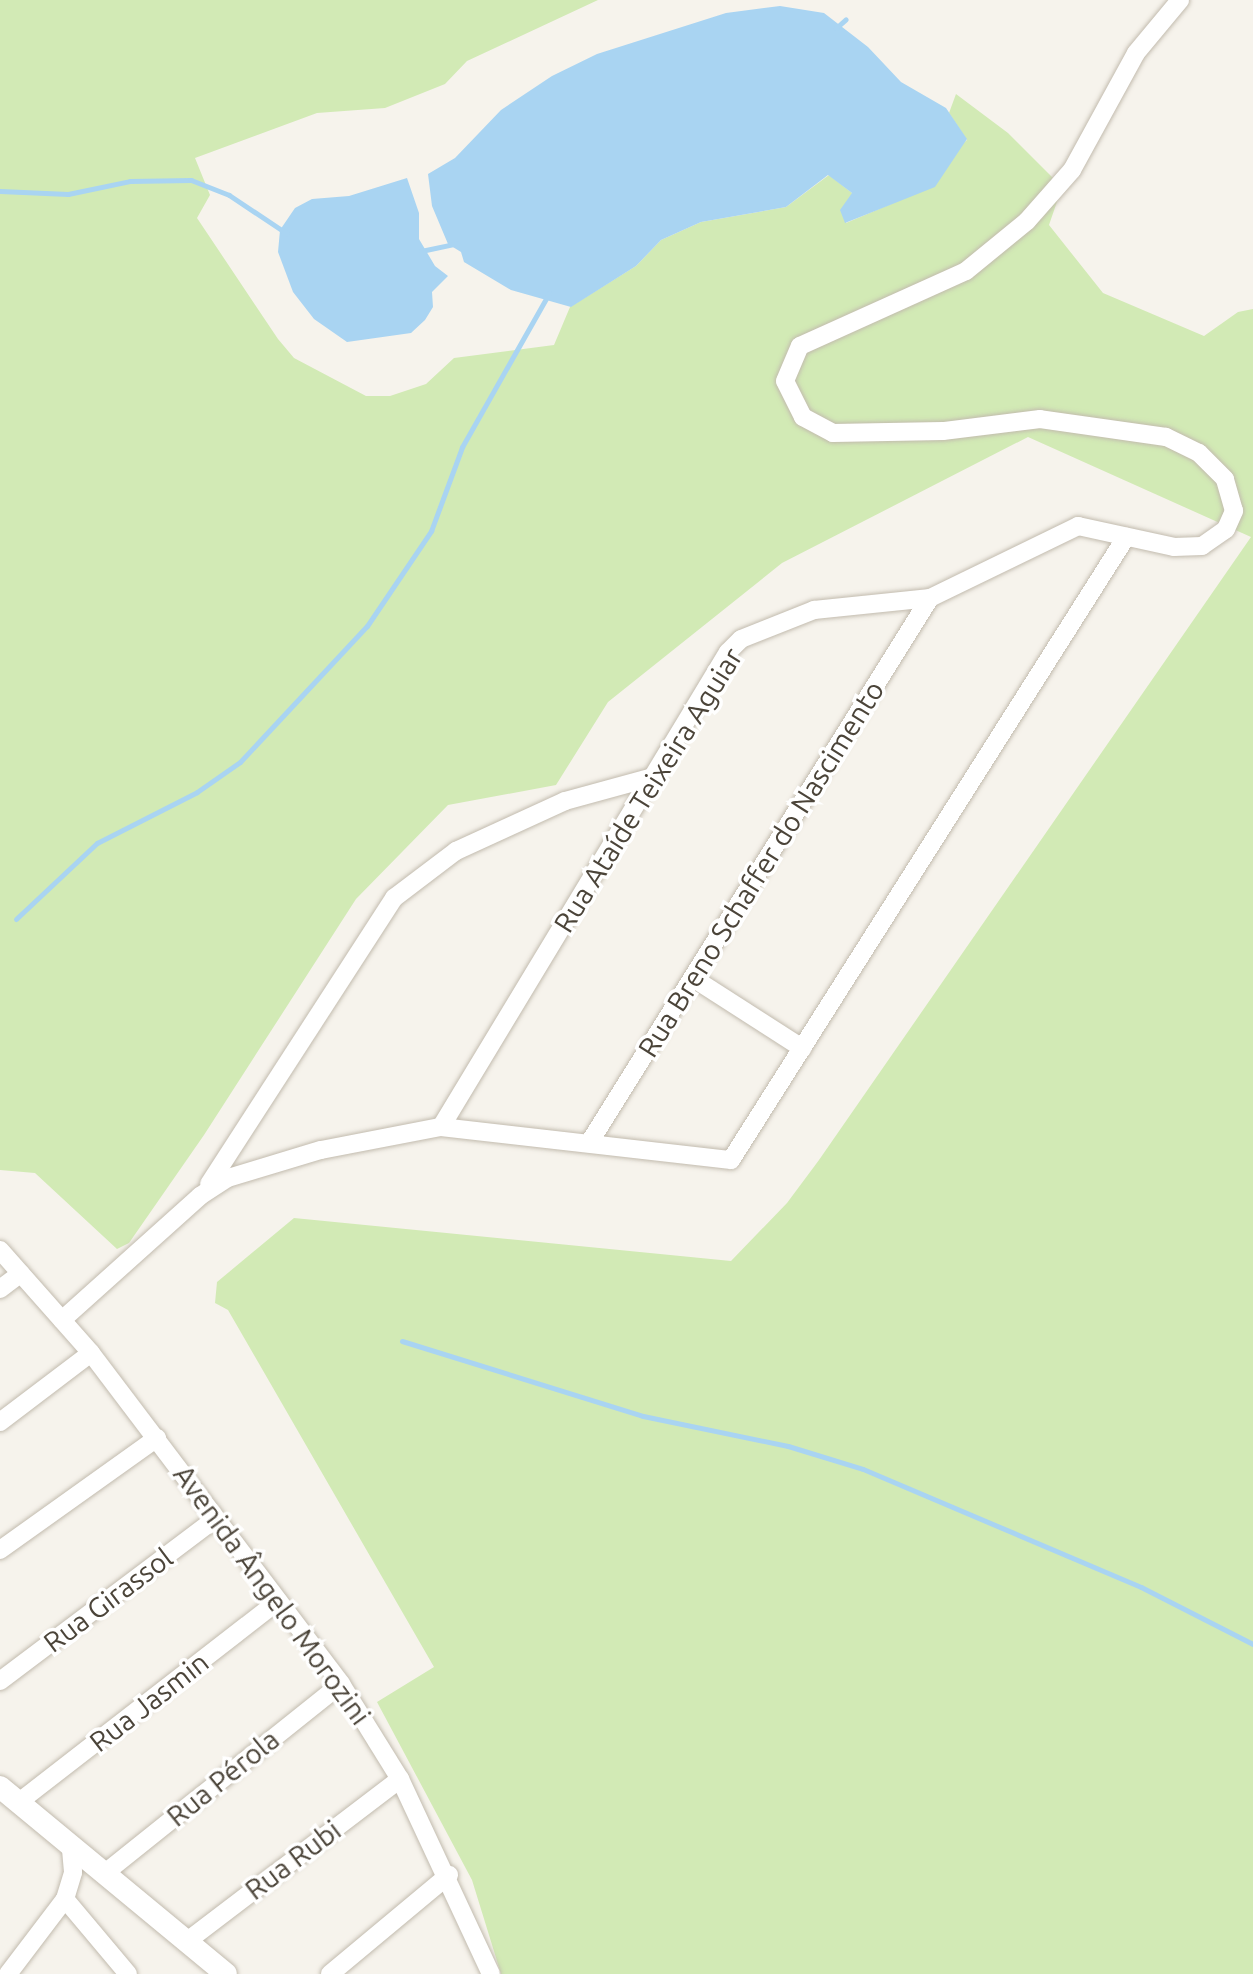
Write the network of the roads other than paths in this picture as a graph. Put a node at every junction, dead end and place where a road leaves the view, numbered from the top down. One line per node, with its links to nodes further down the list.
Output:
1 (1180, 0): 2 (street, Rua Ataíde Teixeira Aguiar)
2 (1126, 537): 3 (street, Rua Ataíde Teixeira Aguiar); 6 (street)
3 (930, 598): 4 (street, Rua Ataíde Teixeira Aguiar); 5 (street, Rua Breno Schaffer do Nascimento)
4 (653, 777): 7 (street, Rua Ataíde Teixeira Aguiar); 9 (street)
5 (693, 978): 6 (street); 8 (street, Rua Breno Schaffer do Nascimento)
6 (802, 1048): 8 (street)
7 (441, 1127): 8 (street); 9 (street)
8 (591, 1140)
9 (200, 1196): 13 (street)
10 (0, 1250): 11 (street, Avenida Ângelo Morozini)
11 (21, 1273): 12 (street); 13 (street, Avenida Ângelo Morozini)
12 (0, 1289)
13 (62, 1320): 14 (street, Avenida Ângelo Morozini)
14 (91, 1353): 15 (street); 16 (street, Avenida Ângelo Morozini)
15 (0, 1422)
16 (157, 1438): 17 (street, Avenida Ângelo Morozini); 18 (street)
17 (215, 1519): 19 (street, Avenida Ângelo Morozini); 20 (street, Rua Girassol)
18 (0, 1550)
19 (278, 1601): 21 (street, Avenida Ângelo Morozini); 24 (street, Rua Jasmin)
20 (0, 1681)
21 (341, 1684): 22 (street, Avenida Ângelo Morozini); 26 (street, Rua Pérola)
22 (400, 1779): 27 (street, Avenida Ângelo Morozini); 29 (street, Rua Rubi)
23 (0, 1787): 24 (street)
24 (19, 1802): 25 (street)
25 (71, 1847): 26 (street); 28 (street)
26 (105, 1873): 29 (street)
27 (449, 1875): 33 (street); 34 (street, Avenida Ângelo Morozini)
28 (65, 1899): 30 (street); 31 (street)
29 (186, 1942): 32 (street)
30 (8, 1974)
31 (128, 1974)
32 (226, 1974)
33 (330, 1974)
34 (491, 1974)

